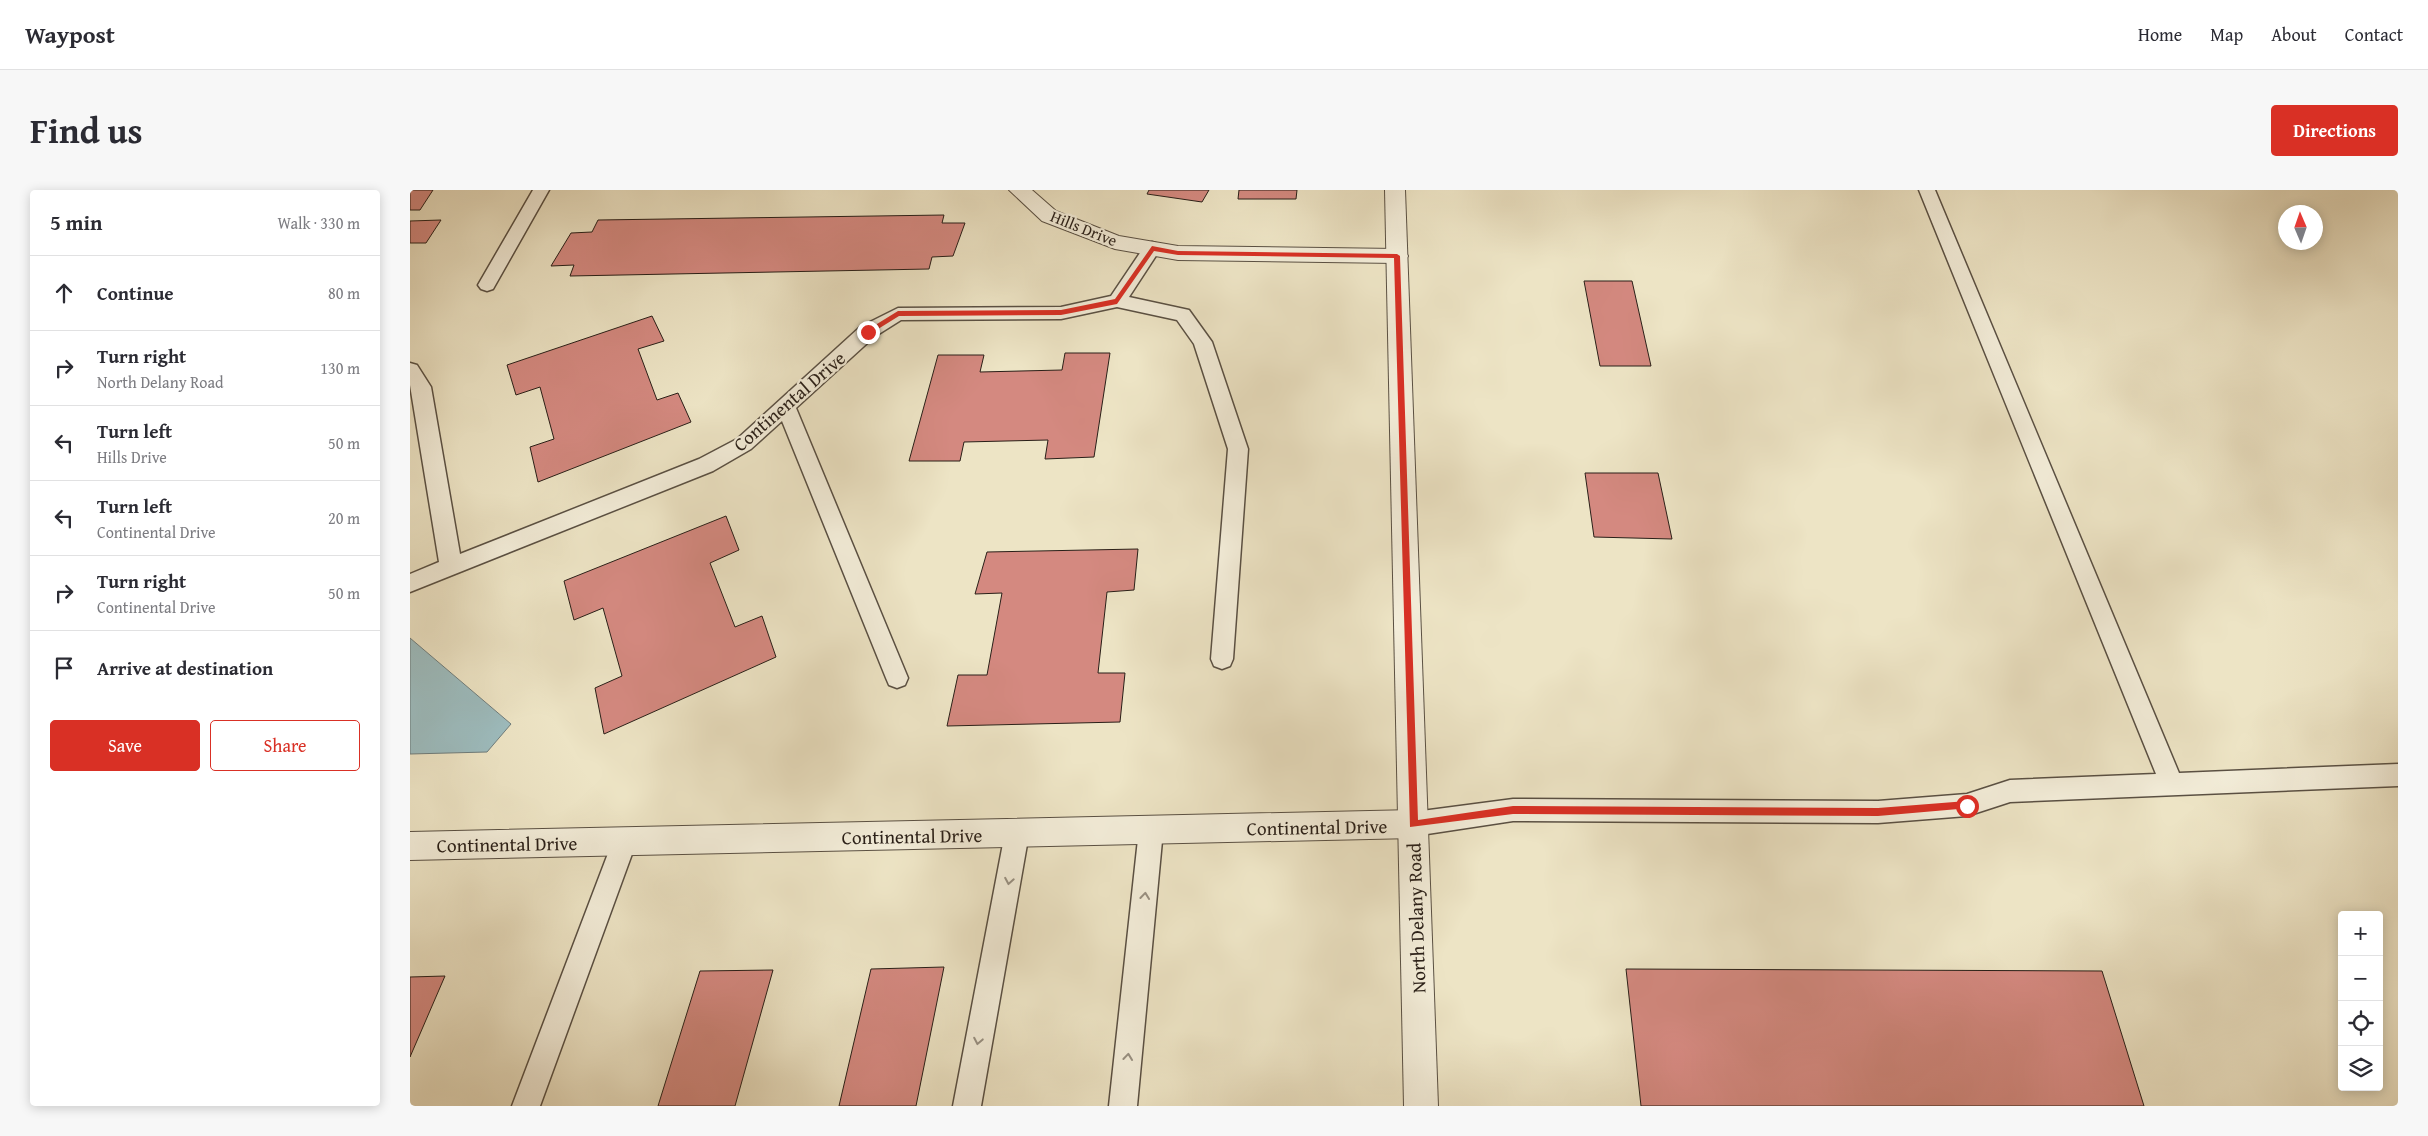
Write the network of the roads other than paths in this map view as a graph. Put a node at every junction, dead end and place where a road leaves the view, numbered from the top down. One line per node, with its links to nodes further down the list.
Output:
1 (541, 190): 7 (lane)
2 (1019, 190): 5 (street, Hills Drive)
3 (1395, 190): 6 (street, North Delany Road)
4 (1927, 190): 16 (lane)
5 (1152, 248): 6 (street, Hills Drive); 8 (lane)
6 (1397, 256): 17 (street, North Delany Road)
7 (487, 285)
8 (1117, 301): 10 (lane, Continental Drive); 13 (lane)
9 (410, 370): 11 (lane)
10 (786, 406): 11 (lane, Continental Drive); 14 (lane)
11 (451, 567): 12 (lane, Continental Drive)
12 (410, 583)
13 (1222, 659)
14 (897, 678)
15 (2398, 775): 16 (lane)
16 (2172, 784): 17 (lane)
17 (1414, 824): 18 (street, Continental Drive); 25 (street, North Delany Road)
18 (1151, 830): 19 (street, Continental Drive); 24 (lane, one-way to 18)
19 (1017, 833): 20 (street, Continental Drive); 23 (lane, one-way to 23)
20 (624, 843): 21 (street, Continental Drive); 22 (lane)
21 (410, 846)
22 (526, 1106)
23 (967, 1106)
24 (1123, 1106)
25 (1421, 1106)

